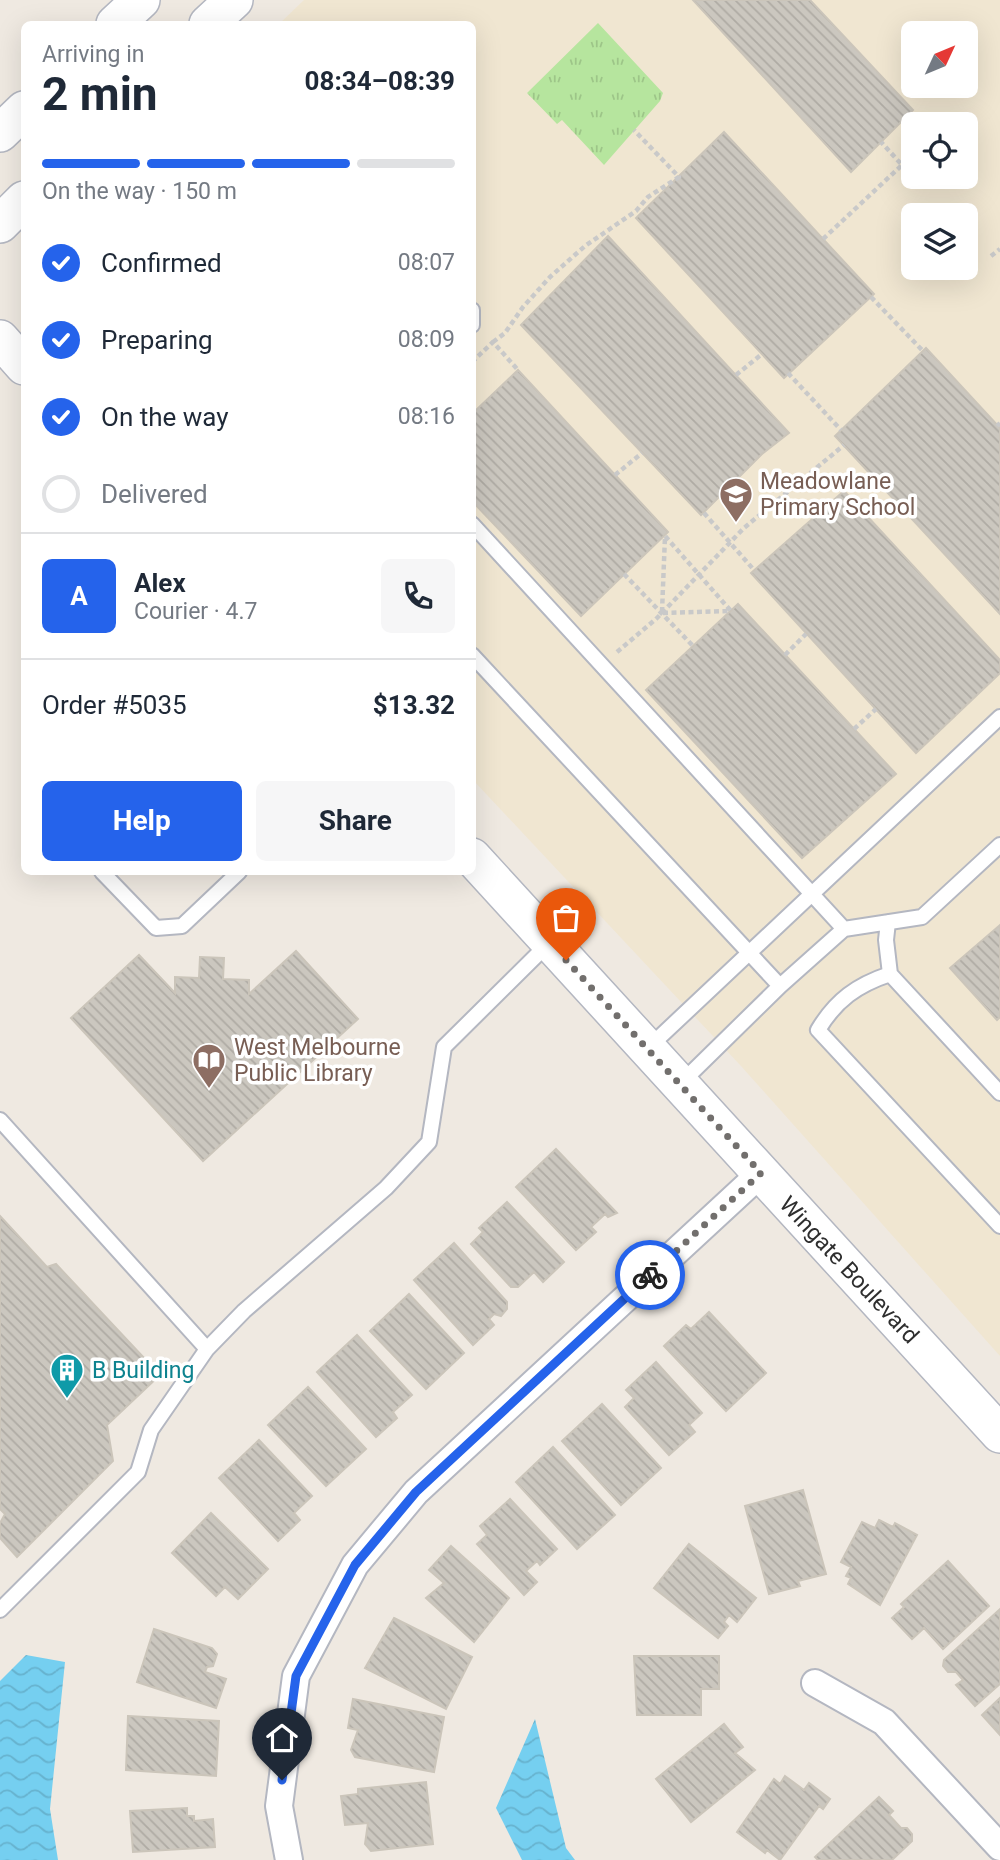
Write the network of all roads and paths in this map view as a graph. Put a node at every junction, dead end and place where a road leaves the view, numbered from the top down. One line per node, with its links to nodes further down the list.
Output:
1 (141, 0): 3 (street)
2 (234, 0): 4 (street)
3 (118, 21)
4 (211, 21)
5 (21, 113): 7 (street)
6 (634, 130): 16 (path)
7 (0, 134)
8 (881, 142): 11 (path)
9 (21, 203): 10 (street)
10 (0, 224)
11 (823, 239)
12 (1000, 249): 13 (path)
13 (991, 256)
14 (871, 297): 17 (path)
15 (0, 339): 20 (street)
16 (493, 342): 19 (path); 21 (path)
17 (923, 351)
18 (762, 354): 23 (path)
19 (476, 358)
20 (21, 363)
21 (518, 370)
22 (788, 373): 24 (path)
23 (736, 375)
24 (841, 430)
25 (844, 445): 30 (path)
26 (642, 453): 27 (path)
27 (615, 475)
28 (704, 513): 30 (path)
29 (476, 528): 39 (lane)
30 (730, 542): 31 (path); 33 (path)
31 (754, 570)
32 (624, 574): 34 (path)
33 (700, 574): 34 (path); 34 (path); 34 (path)
34 (662, 613): 36 (path); 39 (path)
35 (806, 634): 37 (path)
36 (693, 646)
37 (785, 655)
38 (476, 659): 51 (lane)
39 (604, 665): 47 (lane)
40 (876, 709): 42 (path)
41 (1000, 717): 47 (lane)
42 (854, 729)
43 (1000, 845): 48 (lane)
44 (476, 861): 50 (street, Wingate Boulevard)
45 (105, 875): 46 (lane)
46 (236, 875)
47 (811, 895): 49 (lane); 51 (lane)
48 (888, 922): 49 (lane); 52 (lane)
49 (844, 929): 53 (lane)
50 (550, 942): 54 (street, Wingate Boulevard); 60 (lane)
51 (749, 952): 53 (lane); 54 (lane)
52 (890, 974): 56 (lane); 59 (lane)
53 (780, 986): 55 (lane)
54 (647, 1049): 55 (street, Wingate Boulevard)
55 (679, 1084): 58 (street, Wingate Boulevard)
56 (1000, 1093)
57 (0, 1120): 60 (lane)
58 (761, 1173): 61 (street, Wingate Boulevard); 65 (street)
59 (1000, 1226)
60 (207, 1349): 62 (lane)
61 (1000, 1434)
62 (0, 1610)
63 (815, 1683): 64 (street)
64 (1000, 1847)
65 (289, 1860)

